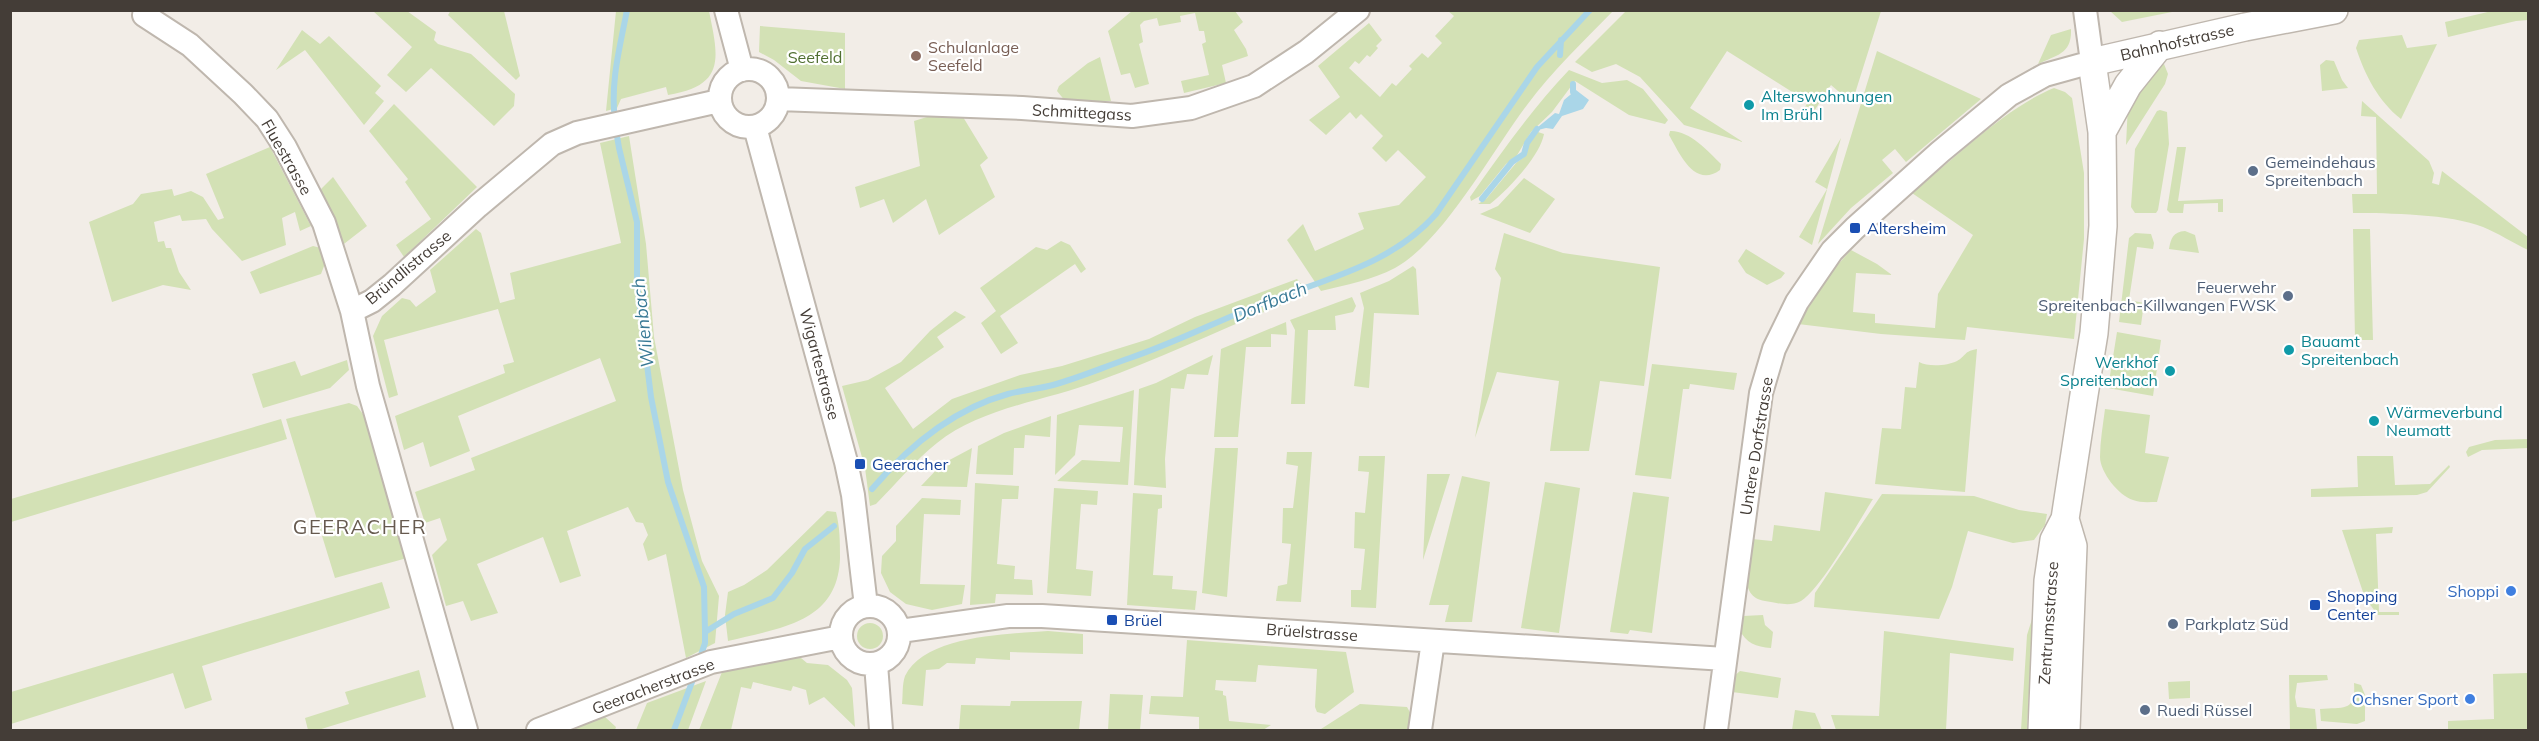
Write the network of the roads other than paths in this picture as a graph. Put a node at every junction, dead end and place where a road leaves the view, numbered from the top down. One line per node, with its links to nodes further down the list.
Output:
1 (726, 10): 8 (street)
2 (1358, 10): 9 (street, Schmittegass)
3 (2085, 10): 7 (street)
4 (2334, 10): 6 (street, Bahnhofstrasse)
5 (144, 15): 13 (street, Fluestrasse)
6 (2160, 45): 7 (street, Bahnhofstrasse); 12 (street, Zentrumsstrasse)
7 (2092, 62): 12 (street, Zentrumsstrasse); 19 (street, Untere Dorfstrasse)
8 (742, 70): 9 (street); 10 (street)
9 (778, 99): 11 (street)
10 (719, 101): 11 (street); 13 (street, Bründlistrasse)
11 (754, 127): 15 (street, Wigartestrasse)
12 (2102, 132): 14 (street, Zentrumsstrasse)
13 (352, 311): 21 (street, Bründlistrasse)
14 (2065, 519): 26 (street, Zentrumsstrasse); 27 (street, Zentrumsstrasse)
15 (866, 606): 16 (street); 17 (street)
16 (900, 631): 18 (street, Brüelstrasse); 20 (street)
17 (841, 637): 20 (street); 22 (street, Geeracherstrasse)
18 (1433, 641): 19 (street, Brüelstrasse); 24 (street)
19 (1725, 659): 25 (street, Untere Dorfstrasse)
20 (876, 664): 23 (street)
21 (466, 730)
22 (538, 730)
23 (881, 730)
24 (1420, 730)
25 (1716, 730)
26 (2042, 730)
27 (2066, 730)

